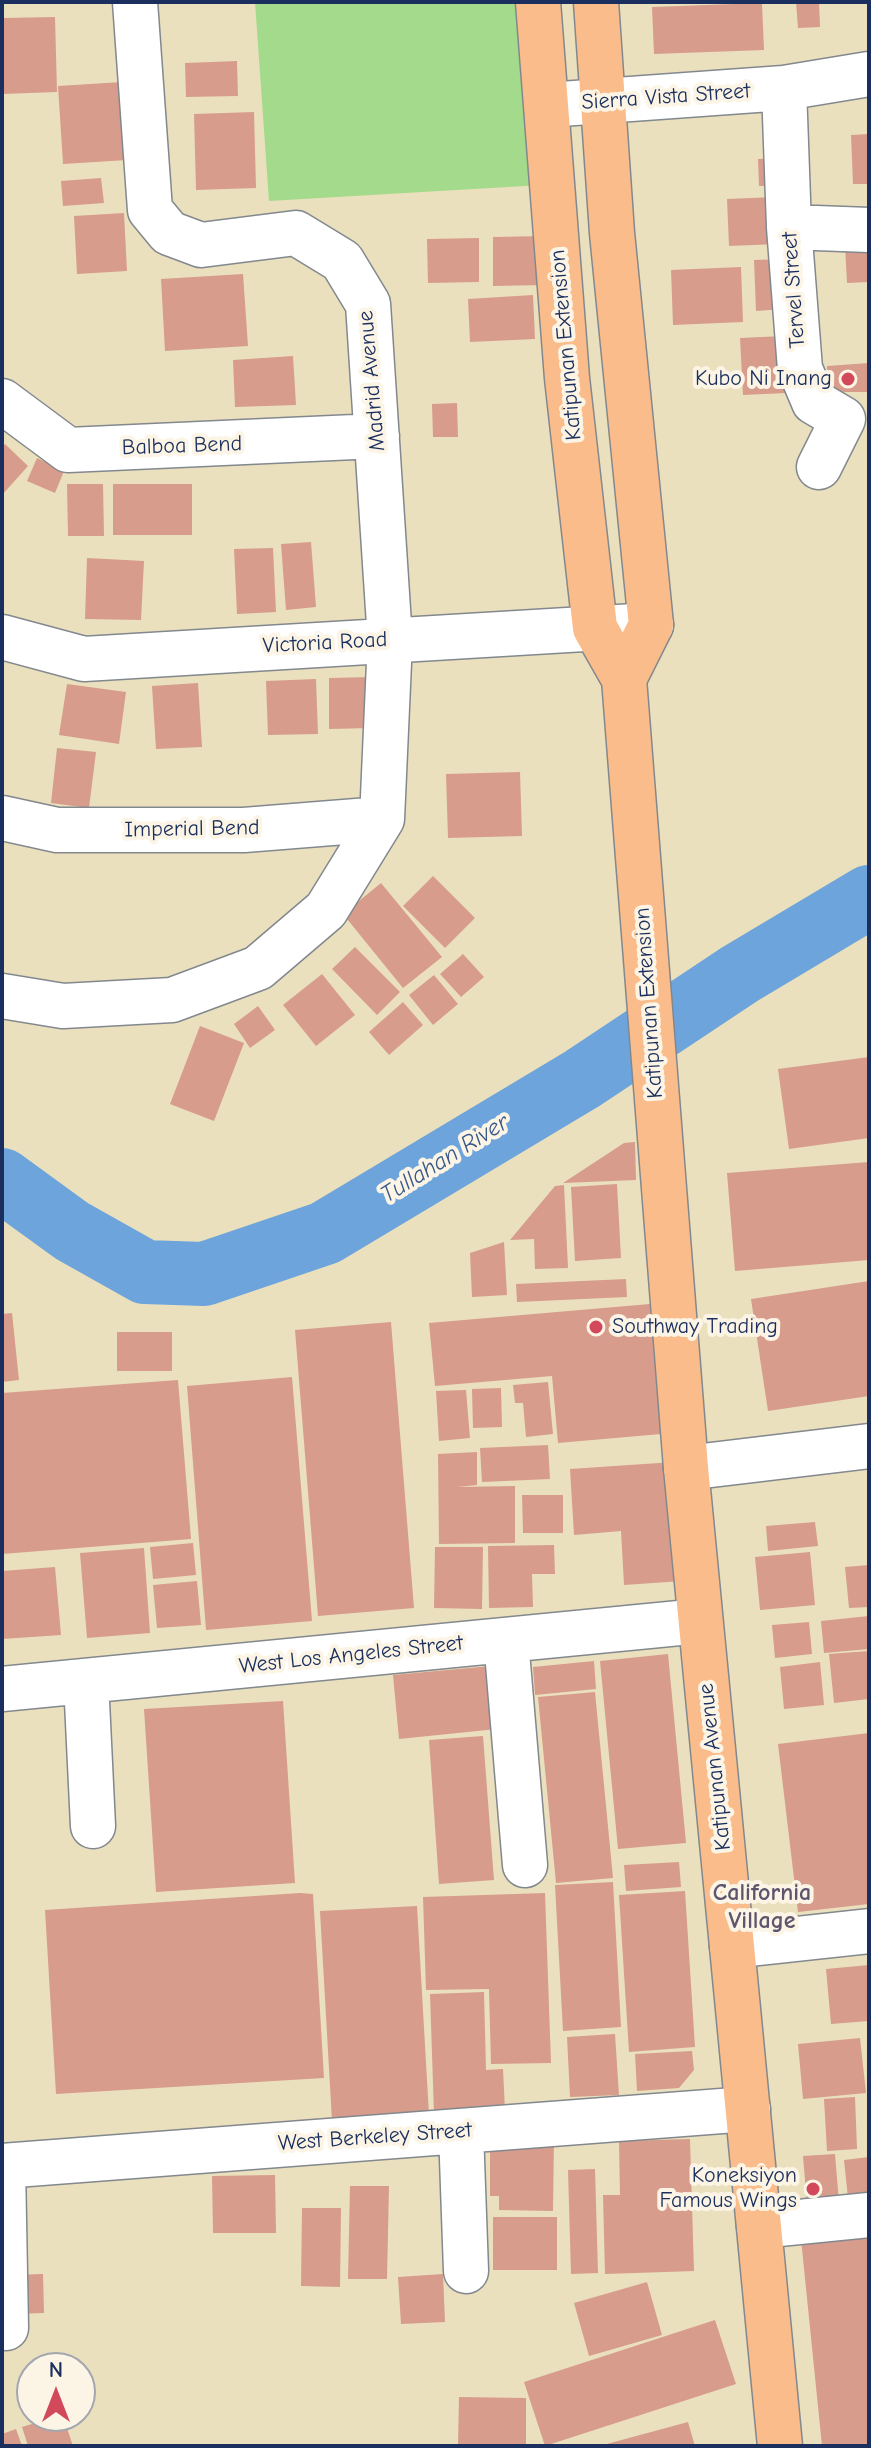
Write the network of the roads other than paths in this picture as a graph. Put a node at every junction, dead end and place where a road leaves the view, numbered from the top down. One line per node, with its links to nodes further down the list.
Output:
1 (135, 2): 12 (street, Madrid Avenue)
2 (538, 2): 7 (main road, Katipunan Extension)
3 (596, 2): 6 (main road)
4 (869, 74): 5 (street, Sierra Vista Street)
5 (784, 88): 6 (street, Sierra Vista Street); 8 (street, Tervel Street)
6 (604, 102): 7 (street, Sierra Vista Street); 14 (main road)
7 (547, 105): 15 (main road, Katipunan Extension)
8 (789, 227): 9 (street); 11 (street, Tervel Street)
9 (869, 230)
10 (2, 401): 12 (street, Balboa Bend)
11 (856, 419): 13 (street, Tervel Street)
12 (377, 436): 17 (street, Madrid Avenue)
13 (819, 467)
14 (651, 625): 15 (street, Victoria Road); 18 (main road)
15 (595, 628): 17 (street, Victoria Road); 18 (main road, Katipunan Extension)
16 (2, 637): 17 (street, Victoria Road)
17 (390, 640): 20 (street, Madrid Avenue)
18 (624, 679): 22 (main road, Katipunan Extension)
19 (2, 818): 20 (street, Imperial Bend)
20 (382, 819): 21 (street)
21 (2, 996)
22 (658, 1120): 24 (main road, Katipunan Avenue)
23 (869, 1446): 24 (street)
24 (686, 1468): 25 (main road, Katipunan Avenue)
25 (700, 1621): 26 (street, West Los Angeles Street); 32 (main road, Katipunan Avenue)
26 (506, 1640): 27 (street, West Los Angeles Street); 30 (street)
27 (86, 1681): 28 (street, West Los Angeles Street); 29 (street)
28 (2, 1689)
29 (93, 1826)
30 (525, 1865)
31 (869, 1931): 32 (street)
32 (732, 1946): 33 (main road, Katipunan Avenue)
33 (748, 2109): 34 (street, West Berkeley Street); 37 (main road, Katipunan Avenue)
34 (461, 2131): 35 (street, West Berkeley Street); 38 (street)
35 (3, 2166): 39 (street)
36 (869, 2215): 37 (street)
37 (759, 2226): 40 (main road, Katipunan Avenue)
38 (466, 2271)
39 (6, 2328)
40 (780, 2446)

